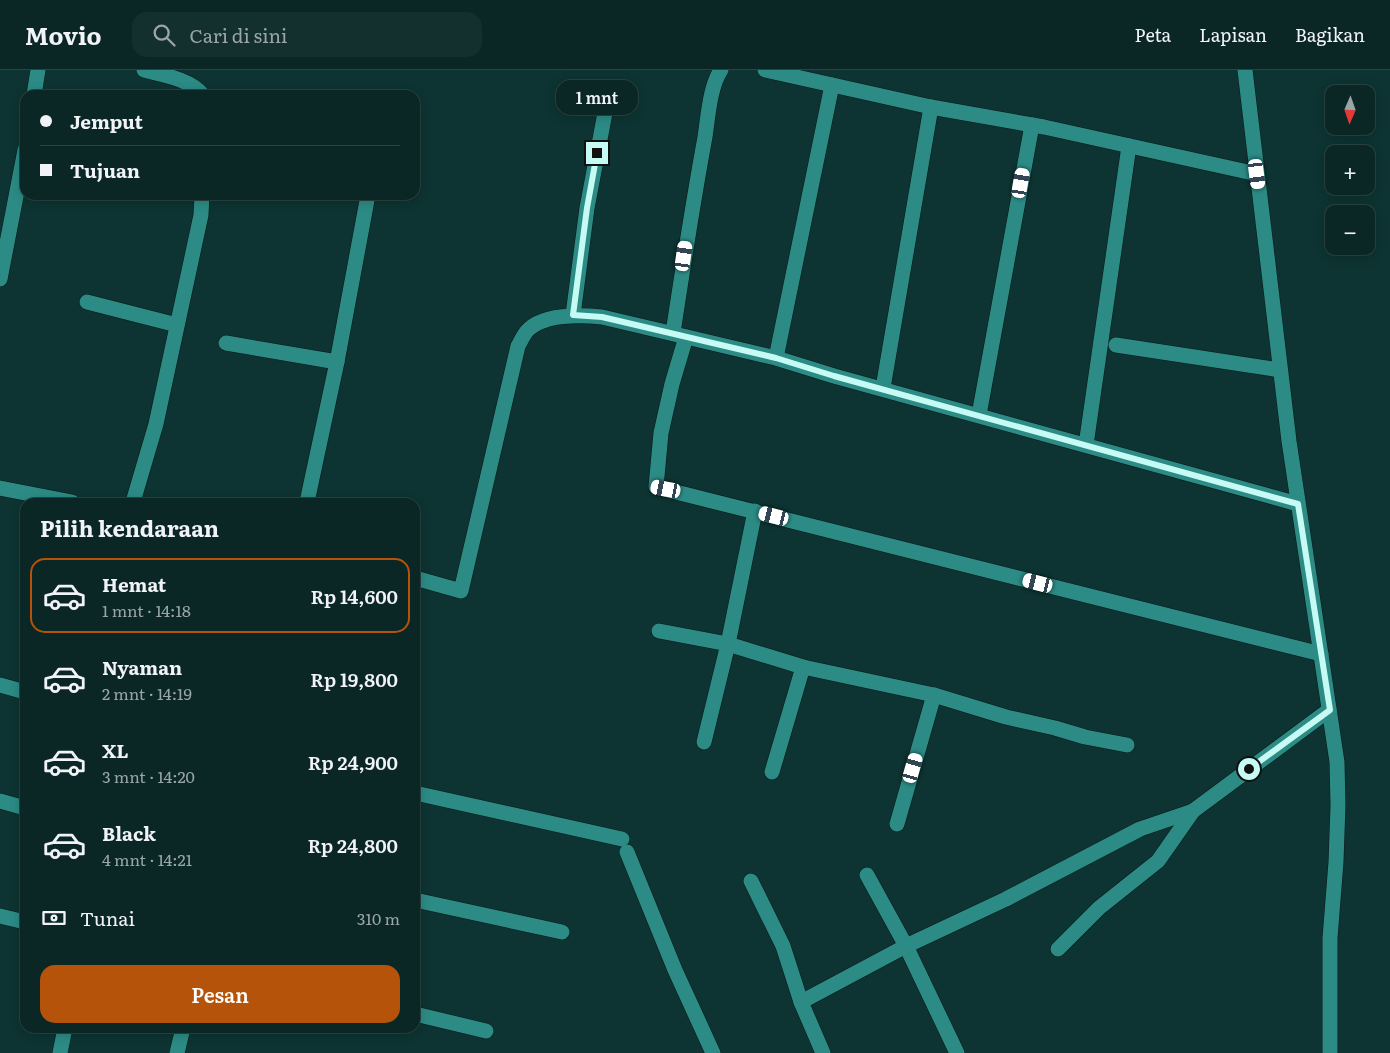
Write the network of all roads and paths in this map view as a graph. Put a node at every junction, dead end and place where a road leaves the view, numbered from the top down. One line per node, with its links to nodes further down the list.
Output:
1 (38, 70): 7 (street)
2 (144, 70): 8 (street)
3 (720, 70): 21 (street)
4 (765, 70): 6 (street)
5 (1245, 70): 13 (street)
6 (832, 85): 10 (street); 24 (street)
7 (35, 90)
8 (199, 90)
9 (608, 97): 19 (street)
10 (931, 107): 11 (street); 27 (street)
11 (1032, 125): 12 (street); 28 (street)
12 (1129, 146): 13 (street); 29 (street)
13 (1257, 174): 26 (street)
14 (20, 176): 17 (street)
15 (202, 200): 20 (street)
16 (367, 200): 25 (street)
17 (0, 280)
18 (86, 302): 20 (street)
19 (573, 315): 21 (street); 36 (street)
20 (177, 325): 32 (street)
21 (680, 335): 24 (street); 35 (street)
22 (226, 343): 25 (street)
23 (1116, 345): 26 (street)
24 (776, 358): 27 (street)
25 (337, 362): 33 (street)
26 (1280, 370): 34 (street)
27 (883, 388): 28 (street)
28 (979, 415): 29 (street)
29 (1086, 445): 34 (street)
30 (0, 488): 31 (street)
31 (51, 498)
32 (134, 498)
33 (308, 498)
34 (1298, 504): 39 (street)
35 (756, 512): 38 (street); 39 (street)
36 (420, 579)
37 (659, 631): 38 (street)
38 (728, 644): 40 (street); 45 (street)
39 (1321, 654): 44 (street)
40 (803, 667): 43 (street); 47 (street)
41 (0, 685): 42 (street)
42 (20, 691)
43 (934, 695): 46 (street); 52 (street)
44 (1330, 710): 51 (street); 71 (street)
45 (704, 742)
46 (1127, 744)
47 (772, 772)
48 (420, 794): 68 (street)
49 (0, 801): 50 (street)
50 (20, 807)
51 (1193, 811): 59 (street); 60 (street)
52 (897, 824)
53 (867, 875): 59 (street)
54 (751, 881): 61 (street)
55 (420, 901): 58 (street)
56 (0, 916): 57 (street)
57 (20, 921)
58 (562, 932)
59 (906, 946): 61 (street); 70 (street)
60 (1058, 949)
61 (801, 1002): 69 (street)
62 (420, 1015): 63 (street)
63 (486, 1031)
64 (64, 1033): 66 (street)
65 (182, 1033): 67 (street)
66 (60, 1053)
67 (177, 1053)
68 (713, 1053)
69 (823, 1053)
70 (957, 1053)
71 (1330, 1053)

